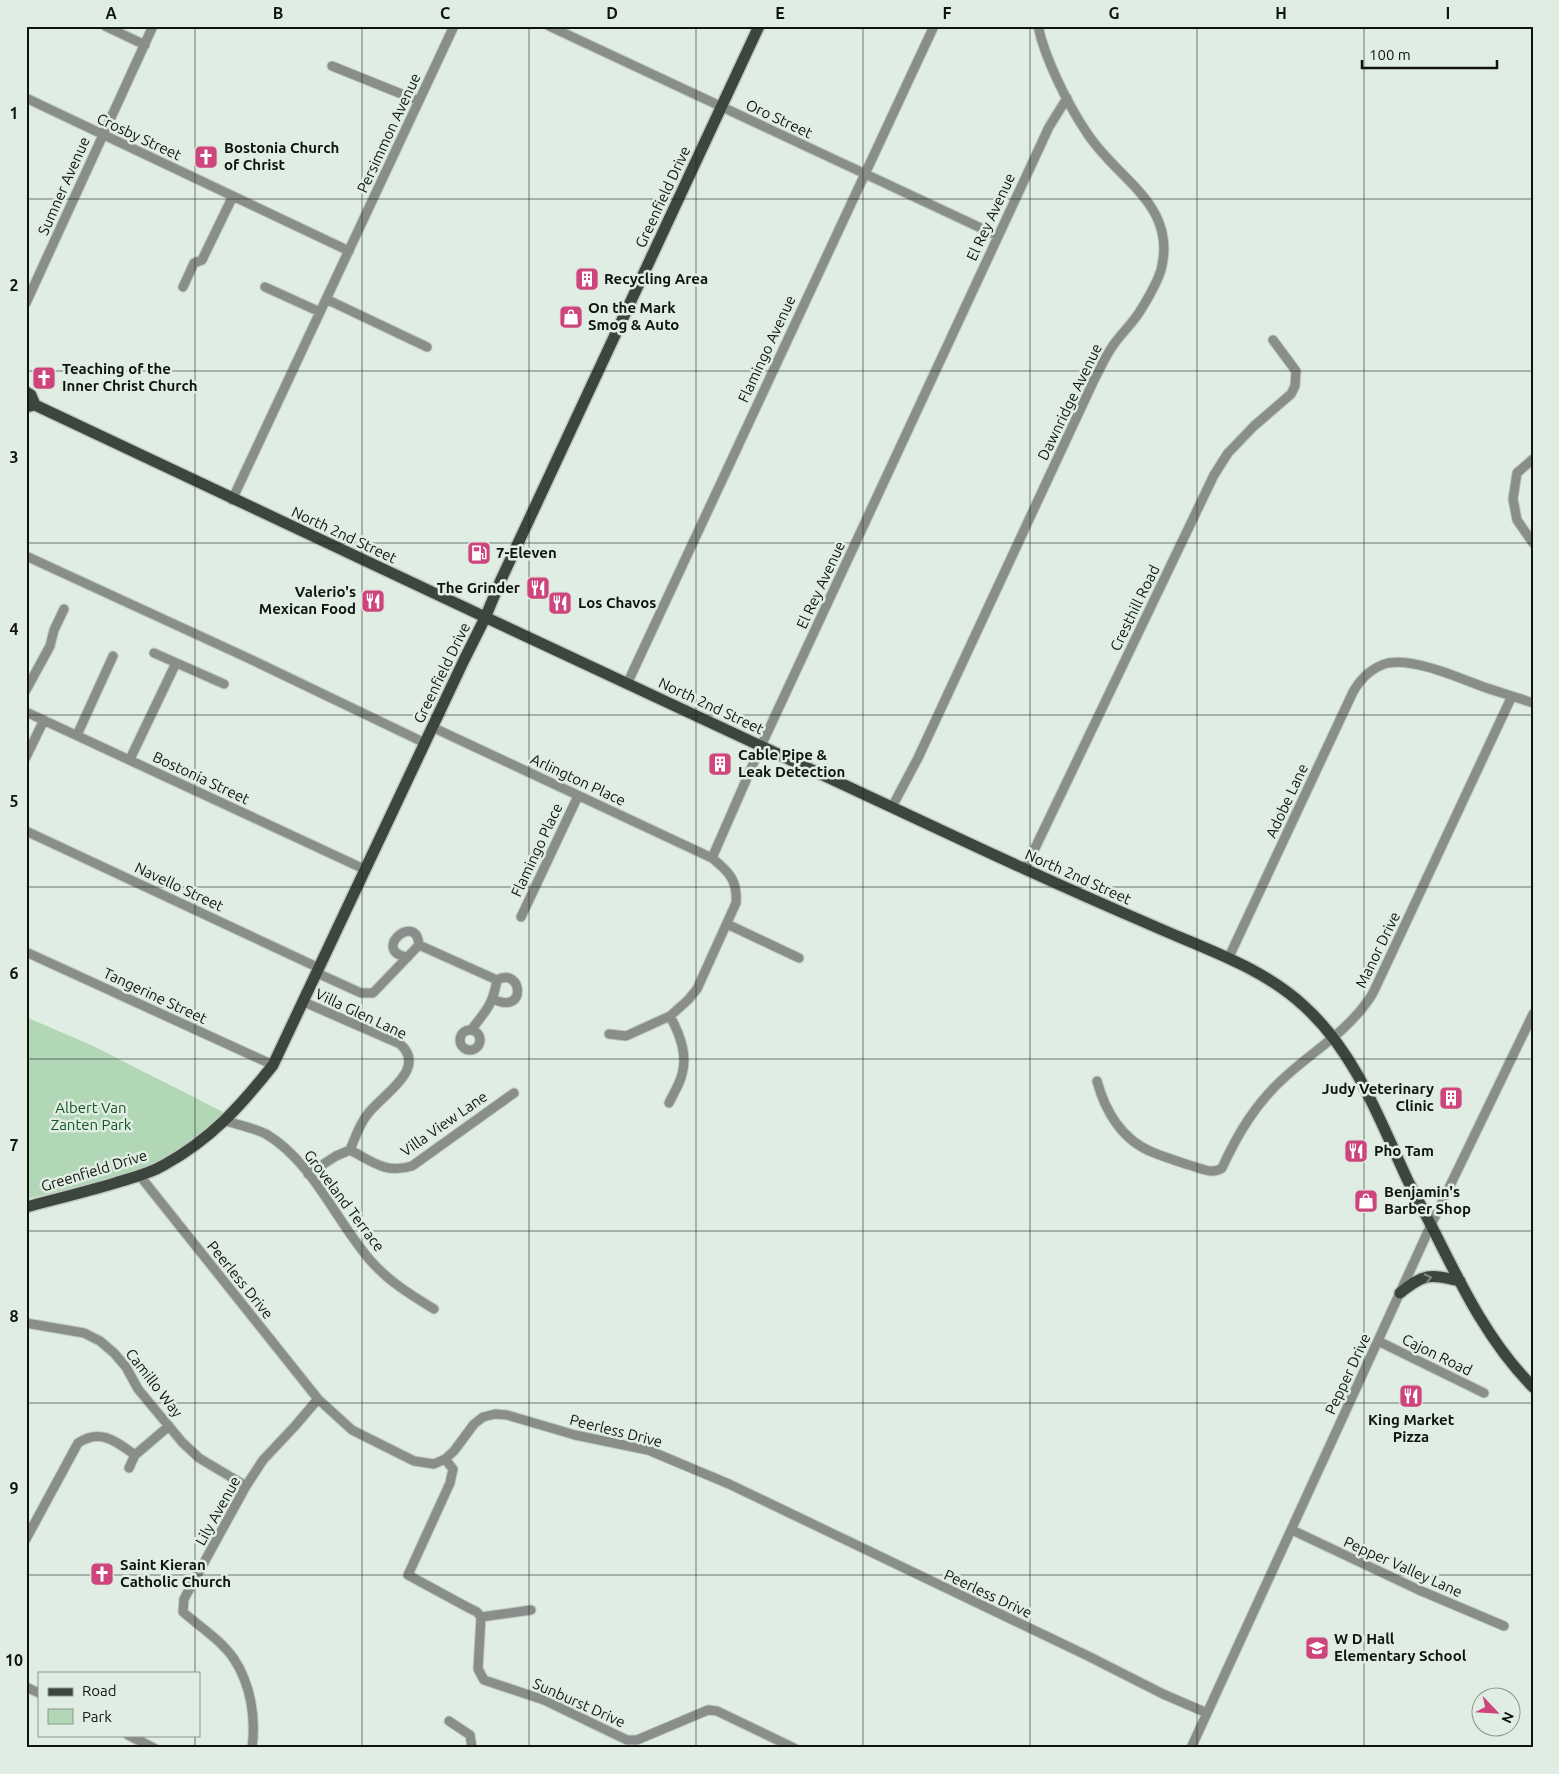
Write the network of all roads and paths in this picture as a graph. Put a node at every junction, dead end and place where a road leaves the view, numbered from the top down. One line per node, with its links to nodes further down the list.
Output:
1 (105, 26): 8 (street)
2 (153, 26): 8 (street, Sumner Avenue)
3 (454, 26): 12 (street, Persimmon Avenue)
4 (548, 26): 13 (street, Oro Street)
5 (759, 26): 13 (main road, Greenfield Drive)
6 (934, 26): 15 (street, Flamingo Avenue)
7 (1038, 26): 11 (street, Dawnridge Avenue)
8 (145, 45): 14 (street, Sumner Avenue)
9 (332, 66): 12 (street)
10 (26, 98): 14 (street, Crosby Street)
11 (1067, 98): 17 (street, El Rey Avenue); 51 (street, Dawnridge Avenue)
12 (419, 101): 18 (street, Persimmon Avenue)
13 (722, 107): 15 (street, Oro Street); 33 (main road, Greenfield Drive)
14 (103, 134): 16 (street, Crosby Street); 22 (street, Sumner Avenue)
15 (864, 174): 17 (street, Oro Street); 38 (street, Flamingo Avenue)
16 (233, 196): 18 (street, Crosby Street); 19 (street)
17 (998, 236): 47 (street, El Rey Avenue)
18 (348, 251): 21 (street, Persimmon Avenue)
19 (183, 287)
20 (265, 287): 23 (street)
21 (326, 299): 23 (street); 25 (street)
22 (26, 303)
23 (320, 312): 29 (street)
24 (1273, 340): 55 (street, Cresthill Road)
25 (427, 347)
26 (26, 392): 27 (main road, North 2nd Street)
27 (31, 406): 29 (main road, North 2nd Street)
28 (1533, 459): 30 (street)
29 (232, 500): 33 (main road, North 2nd Street)
30 (1533, 543)
31 (26, 556): 46 (street)
32 (64, 609): 39 (street)
33 (485, 618): 38 (main road, North 2nd Street); 44 (main road, Greenfield Drive)
34 (154, 653): 36 (street)
35 (113, 656): 45 (street)
36 (176, 663): 37 (street); 49 (street)
37 (224, 684)
38 (627, 684): 47 (main road, North 2nd Street)
39 (26, 690)
40 (1512, 696): 41 (street); 62 (street, Adobe Lane); 71 (street, Manor Drive)
41 (1533, 703)
42 (26, 712): 43 (street, Bostonia Street)
43 (44, 720): 45 (street, Bostonia Street); 48 (street)
44 (432, 727): 46 (main road, Greenfield Drive); 50 (street, Arlington Place)
45 (76, 735): 49 (street, Bostonia Street)
46 (425, 743): 54 (main road, Greenfield Drive)
47 (761, 746): 51 (main road, North 2nd Street); 53 (street, El Rey Avenue)
48 (26, 757)
49 (130, 759): 54 (street, Bostonia Street)
50 (578, 796): 53 (street, Arlington Place); 56 (street, Flamingo Place)
51 (892, 807): 55 (main road, North 2nd Street)
52 (26, 831): 63 (street, Navello Street)
53 (712, 858): 57 (street)
54 (364, 869): 63 (main road, Greenfield Drive)
55 (1025, 869): 62 (main road, North 2nd Street)
56 (521, 916)
57 (727, 924): 61 (street); 68 (street)
58 (419, 946): 60 (street); 60 (street); 64 (street)
59 (26, 952): 72 (street, Tangerine Street)
60 (408, 957): 63 (street, Navello Street)
61 (799, 958)
62 (1228, 959): 71 (main road, North 2nd Street)
63 (318, 970): 66 (main road, Greenfield Drive)
64 (497, 980): 65 (street); 65 (street)
65 (493, 999): 69 (street)
66 (304, 1002): 72 (main road, Greenfield Drive); 77 (street, Villa Glen Lane)
67 (1533, 1014): 81 (street, Pepper Drive)
68 (670, 1016): 70 (street); 75 (street)
69 (471, 1030)
70 (609, 1034)
71 (1334, 1038): 73 (street, Manor Drive); 81 (main road, North 2nd Street)
72 (273, 1065): 76 (main road, Greenfield Drive)
73 (1097, 1081)
74 (514, 1093): 77 (street, Villa View Lane)
75 (668, 1103)
76 (226, 1121): 78 (street, Groveland Terrace); 79 (main road, Greenfield Drive)
77 (350, 1150): 78 (street)
78 (308, 1174): 84 (street, Groveland Terrace)
79 (140, 1176): 80 (main road, Greenfield Drive); 89 (street, Peerless Drive)
80 (26, 1207)
81 (1431, 1225): 82 (main road, North 2nd Street); 83 (street, Pepper Drive)
82 (1460, 1281): 83 (main road, one-way to 82); 87 (main road, North 2nd Street)
83 (1400, 1293): 86 (street, Pepper Drive)
84 (434, 1309)
85 (26, 1323): 90 (street, Camillo Way)
86 (1378, 1341): 88 (street, Cajon Road); 95 (street, Pepper Drive)
87 (1533, 1387)
88 (1484, 1393)
89 (318, 1399): 92 (street, Peerless Drive); 94 (street, Lily Avenue)
90 (169, 1426): 91 (street); 94 (street, Camillo Way)
91 (135, 1455): 93 (street); 96 (street)
92 (445, 1459): 98 (street); 102 (street, Peerless Drive)
93 (129, 1468)
94 (246, 1486): 106 (street, Lily Avenue)
95 (1292, 1530): 99 (street, Pepper Valley Lane); 102 (street, Pepper Drive)
96 (26, 1539)
97 (531, 1610): 98 (street)
98 (481, 1617): 108 (street, Sunburst Drive)
99 (1504, 1626)
100 (26, 1687): 101 (street)
101 (38, 1693)
102 (1207, 1713): 109 (street, Pepper Drive)
103 (449, 1721): 107 (street)
104 (130, 1736): 105 (street)
105 (154, 1748)
106 (252, 1748)
107 (472, 1748)
108 (794, 1748)
109 (1191, 1748)

